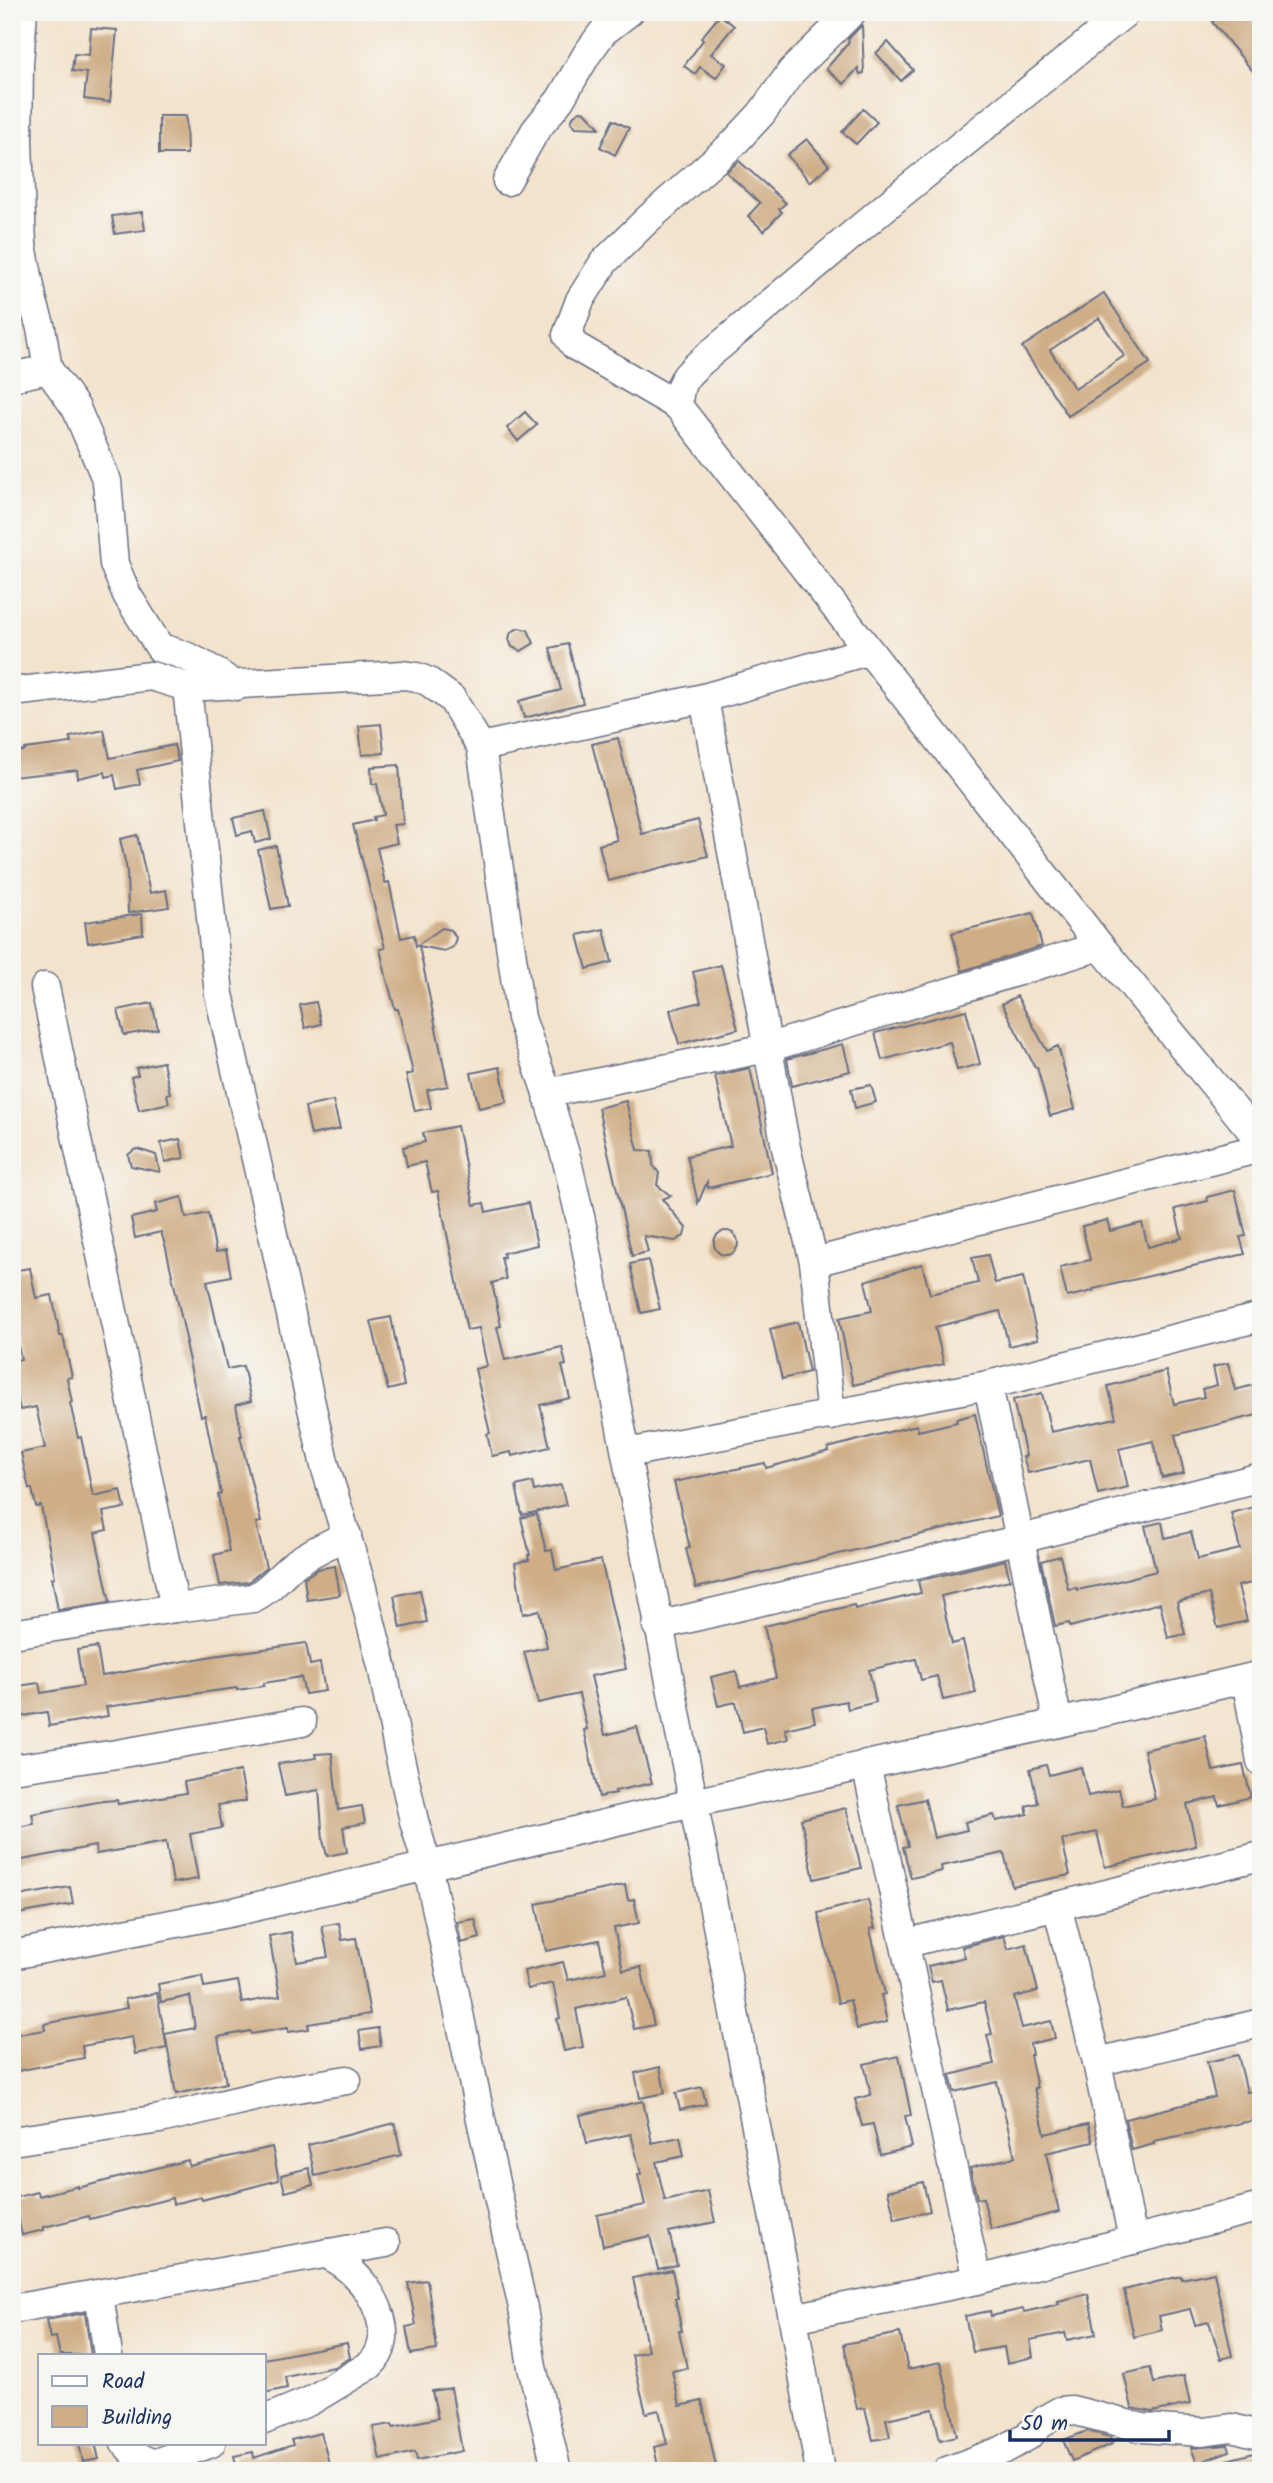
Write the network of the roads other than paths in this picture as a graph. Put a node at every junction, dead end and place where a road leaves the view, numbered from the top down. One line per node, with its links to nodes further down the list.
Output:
1 (23, 12): 6 (street)
2 (629, 12): 5 (street)
3 (852, 12): 8 (street)
4 (1126, 12): 8 (street)
5 (507, 181)
6 (48, 369): 7 (street); 9 (street)
7 (12, 377)
8 (678, 406): 10 (street)
9 (160, 648): 11 (street); 12 (street)
10 (867, 651): 15 (street); 17 (street)
11 (150, 676): 13 (street); 14 (street)
12 (236, 686): 13 (street); 16 (street)
13 (187, 688): 29 (street)
14 (12, 692)
15 (704, 698): 16 (street); 19 (street)
16 (481, 747): 20 (street)
17 (1100, 946): 19 (street); 21 (street)
18 (45, 987): 31 (street)
19 (767, 1048): 20 (street); 23 (street)
20 (547, 1093): 27 (street)
21 (1261, 1142)
22 (1261, 1148): 23 (street)
23 (814, 1262): 26 (street)
24 (1261, 1317): 25 (street)
25 (988, 1385): 26 (street); 30 (street)
26 (831, 1416): 27 (street)
27 (627, 1452): 32 (street)
28 (1261, 1477): 30 (street)
29 (346, 1535): 31 (street); 42 (street)
30 (1021, 1539): 32 (street); 36 (street)
31 (175, 1608): 33 (street)
32 (657, 1626): 40 (street)
33 (12, 1634)
34 (1253, 1677): 36 (street); 37 (street)
35 (302, 1722): 39 (street)
36 (1058, 1723): 38 (street)
37 (1261, 1761)
38 (866, 1764): 40 (street); 44 (street)
39 (12, 1769)
40 (693, 1802): 42 (street); 57 (street)
41 (1261, 1856): 43 (street)
42 (427, 1865): 45 (street); 63 (street)
43 (1056, 1906): 44 (street); 47 (street)
44 (906, 1943): 54 (street)
45 (12, 1955)
46 (1261, 2023): 47 (street)
47 (1097, 2062): 51 (street)
48 (347, 2080): 49 (street)
49 (12, 2141)
50 (1261, 2207): 51 (street)
51 (1133, 2240): 54 (street)
52 (386, 2243): 53 (street)
53 (327, 2253): 55 (street); 59 (street)
54 (977, 2280): 57 (street)
55 (99, 2294): 56 (street); 58 (street)
56 (12, 2309)
57 (793, 2318): 64 (street)
58 (108, 2354)
59 (266, 2419)
60 (1255, 2434): 65 (street)
61 (126, 2444): 62 (street)
62 (208, 2444)
63 (557, 2471)
64 (820, 2471)
65 (947, 2471)

